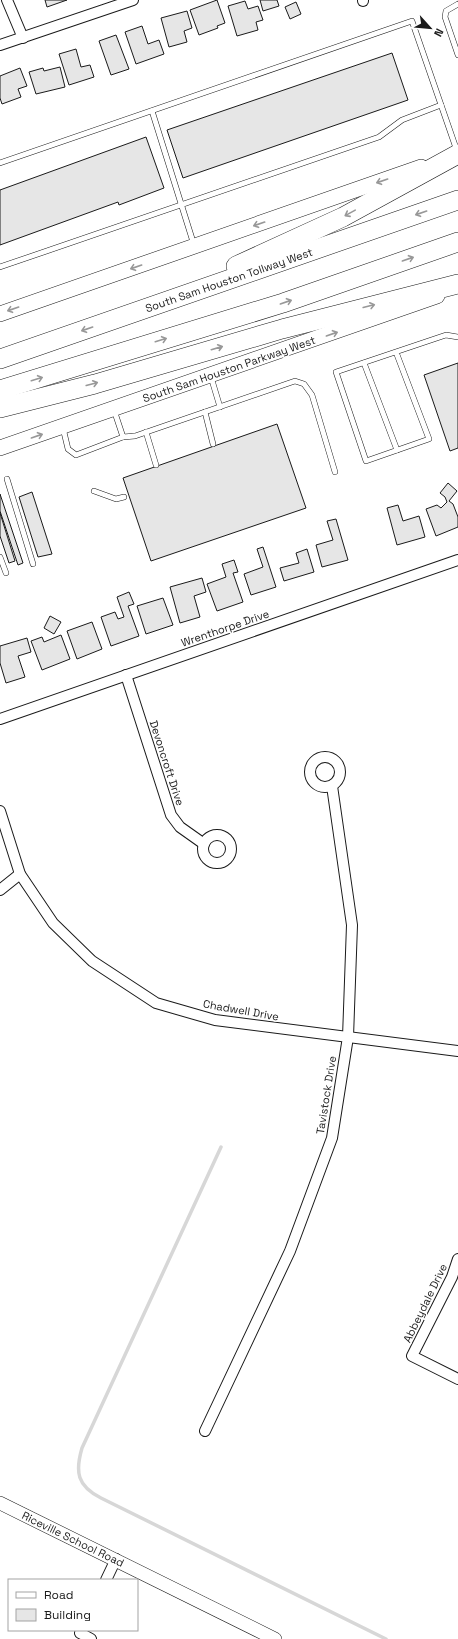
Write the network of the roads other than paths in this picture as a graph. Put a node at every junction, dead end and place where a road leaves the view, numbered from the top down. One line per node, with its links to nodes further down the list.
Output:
1 (7, 0): 4 (street)
2 (133, 0): 4 (street)
3 (458, 4): 6 (lane)
4 (23, 38): 5 (street)
5 (0, 45)
6 (458, 55)
7 (441, 105): 8 (lane); 9 (lane); 12 (lane)
8 (152, 111): 10 (lane); 12 (lane)
9 (458, 154): 14 (main road, one-way to 14); 19 (highway, one-way to 19)
10 (0, 163)
11 (458, 200): 19 (highway, South Sam Houston Tollway West, one-way to 19)
12 (182, 205): 14 (lane); 15 (lane)
13 (458, 242): 25 (highway, one-way to 13)
14 (195, 246): 18 (main road, one-way to 18)
15 (0, 267)
16 (458, 284): 27 (highway, one-way to 16)
17 (458, 288): 24 (main road, South Sam Houston Parkway West, one-way to 17)
18 (0, 314)
19 (112, 320): 22 (highway, South Sam Houston Tollway West, one-way to 22)
20 (458, 337): 21 (lane)
21 (396, 352): 23 (lane); 35 (lane)
22 (0, 359)
23 (364, 363): 35 (lane); 35 (lane)
24 (210, 376): 26 (lane); 28 (main road, South Sam Houston Parkway West)
25 (0, 390)
26 (220, 407): 29 (lane); 37 (lane)
27 (0, 408)
28 (114, 409): 30 (main road, South Sam Houston Parkway West); 32 (lane)
29 (205, 412): 31 (lane); 33 (lane)
30 (63, 427): 32 (lane); 34 (main road, South Sam Houston Parkway West, one-way to 30)
31 (146, 432): 32 (lane); 36 (lane)
32 (123, 437)
33 (213, 444)
34 (0, 448)
35 (397, 450)
36 (156, 465)
37 (335, 472)
38 (7, 478): 43 (lane)
39 (94, 491): 40 (lane)
40 (124, 497)
41 (0, 557): 44 (lane)
42 (458, 560): 45 (street, Wrenthorpe Drive)
43 (33, 564)
44 (6, 573)
45 (126, 675): 46 (street, Wrenthorpe Drive); 49 (street, Devoncroft Drive)
46 (0, 719)
47 (332, 786): 52 (street, Tavistock Drive)
48 (0, 811): 50 (street, Chadwell Drive)
49 (204, 844)
50 (20, 874): 51 (street); 52 (street, Chadwell Drive)
51 (0, 890)
52 (348, 1038): 53 (street, Chadwell Drive); 56 (street, Tavistock Drive)
53 (458, 1050)
54 (458, 1259): 55 (street, Abbeydale Drive)
55 (458, 1378)
56 (205, 1431)
57 (0, 1503): 58 (street, Riceville School Road)
58 (116, 1559): 59 (street); 62 (street, Riceville School Road)
59 (106, 1579)
60 (80, 1634): 61 (street)
61 (91, 1639)
62 (275, 1639)

